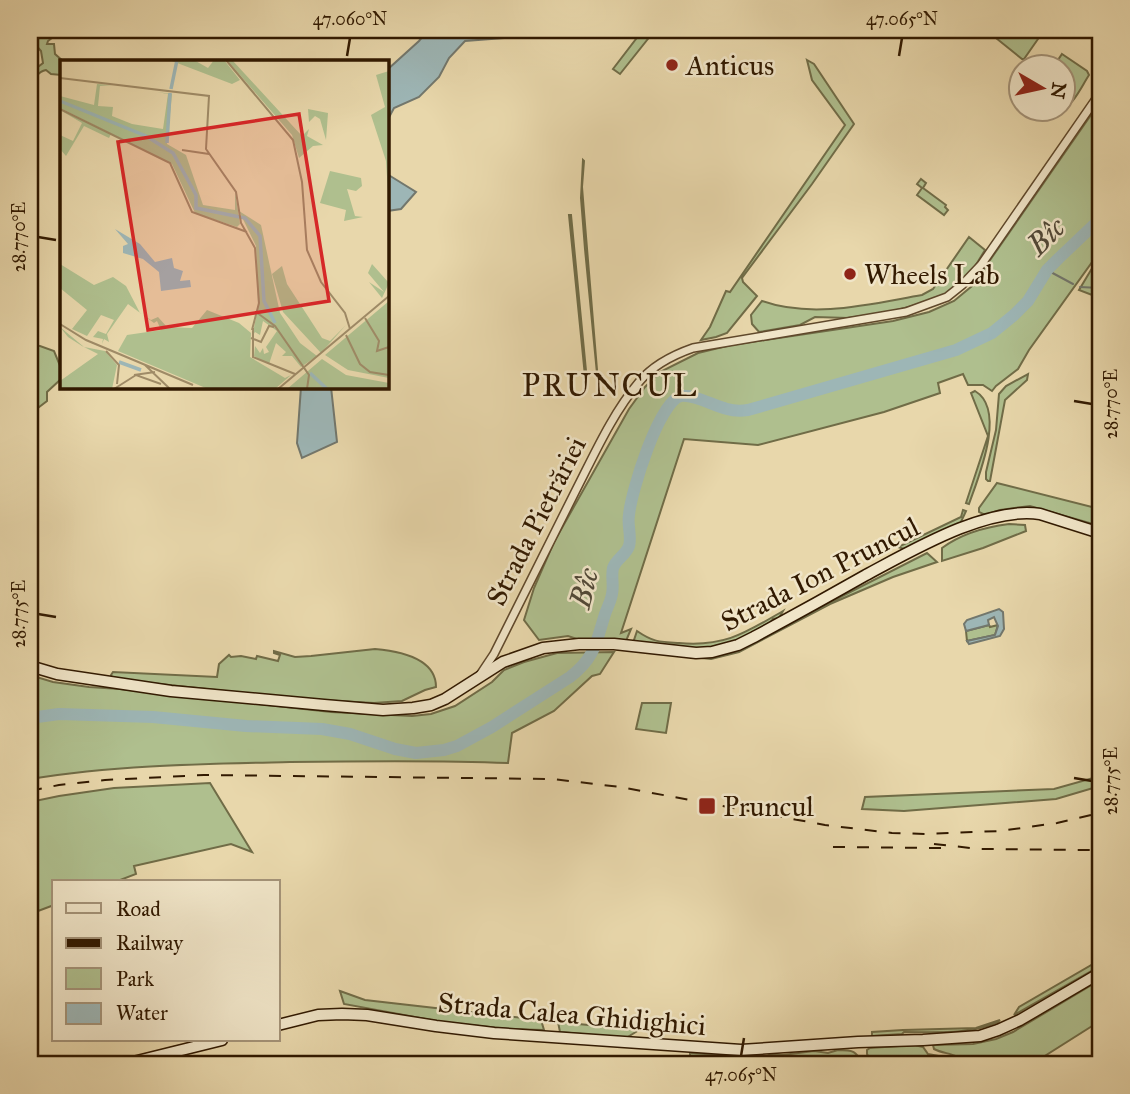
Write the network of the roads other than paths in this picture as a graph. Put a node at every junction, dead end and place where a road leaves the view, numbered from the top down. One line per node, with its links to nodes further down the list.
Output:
1 (1100, 93): 4 (street, Strada Pietrăriei)
2 (1100, 533): 4 (street, Strada Ion Pruncul)
3 (30, 668): 4 (street, Strada Pietrăriei)
4 (477, 679)
5 (1100, 973): 6 (street, Strada Calea Ghidighici)
6 (280, 1024)
7 (214, 1042): 8 (street)
8 (125, 1064)

